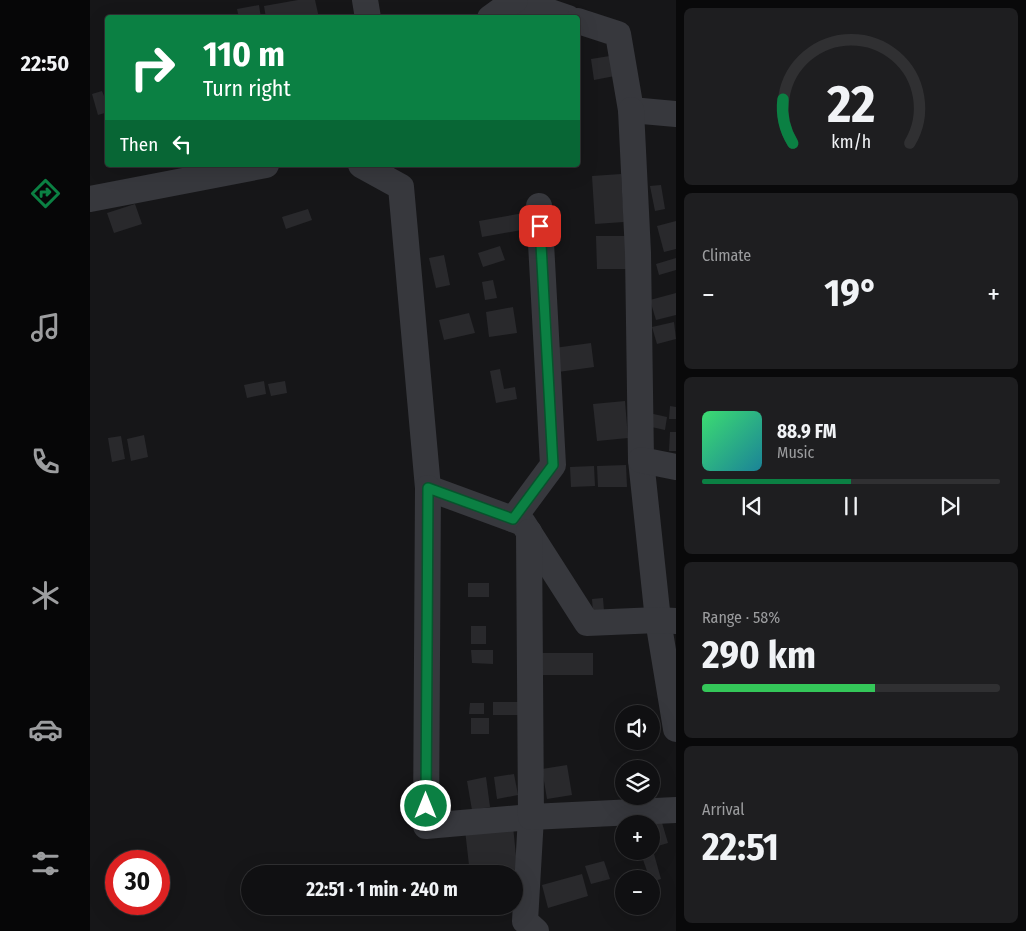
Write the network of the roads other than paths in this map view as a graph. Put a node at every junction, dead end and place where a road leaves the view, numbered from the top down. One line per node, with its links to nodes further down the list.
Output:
1 (365, 0): 3 (street)
2 (515, 0): 4 (street); 5 (street)
3 (368, 15)
4 (494, 15)
5 (559, 15)
6 (580, 21): 7 (street)
7 (631, 110): 8 (street); 13 (street)
8 (676, 114)
9 (256, 167): 11 (street)
10 (365, 167): 15 (street)
11 (90, 199)
12 (538, 206): 16 (street)
13 (640, 460): 14 (street); 17 (street)
14 (676, 467)
15 (428, 488): 16 (street); 20 (street)
16 (521, 525): 17 (street); 20 (street)
17 (667, 621): 18 (street)
18 (676, 729)
19 (676, 810): 20 (street)
20 (531, 817): 21 (street)
21 (536, 931)

